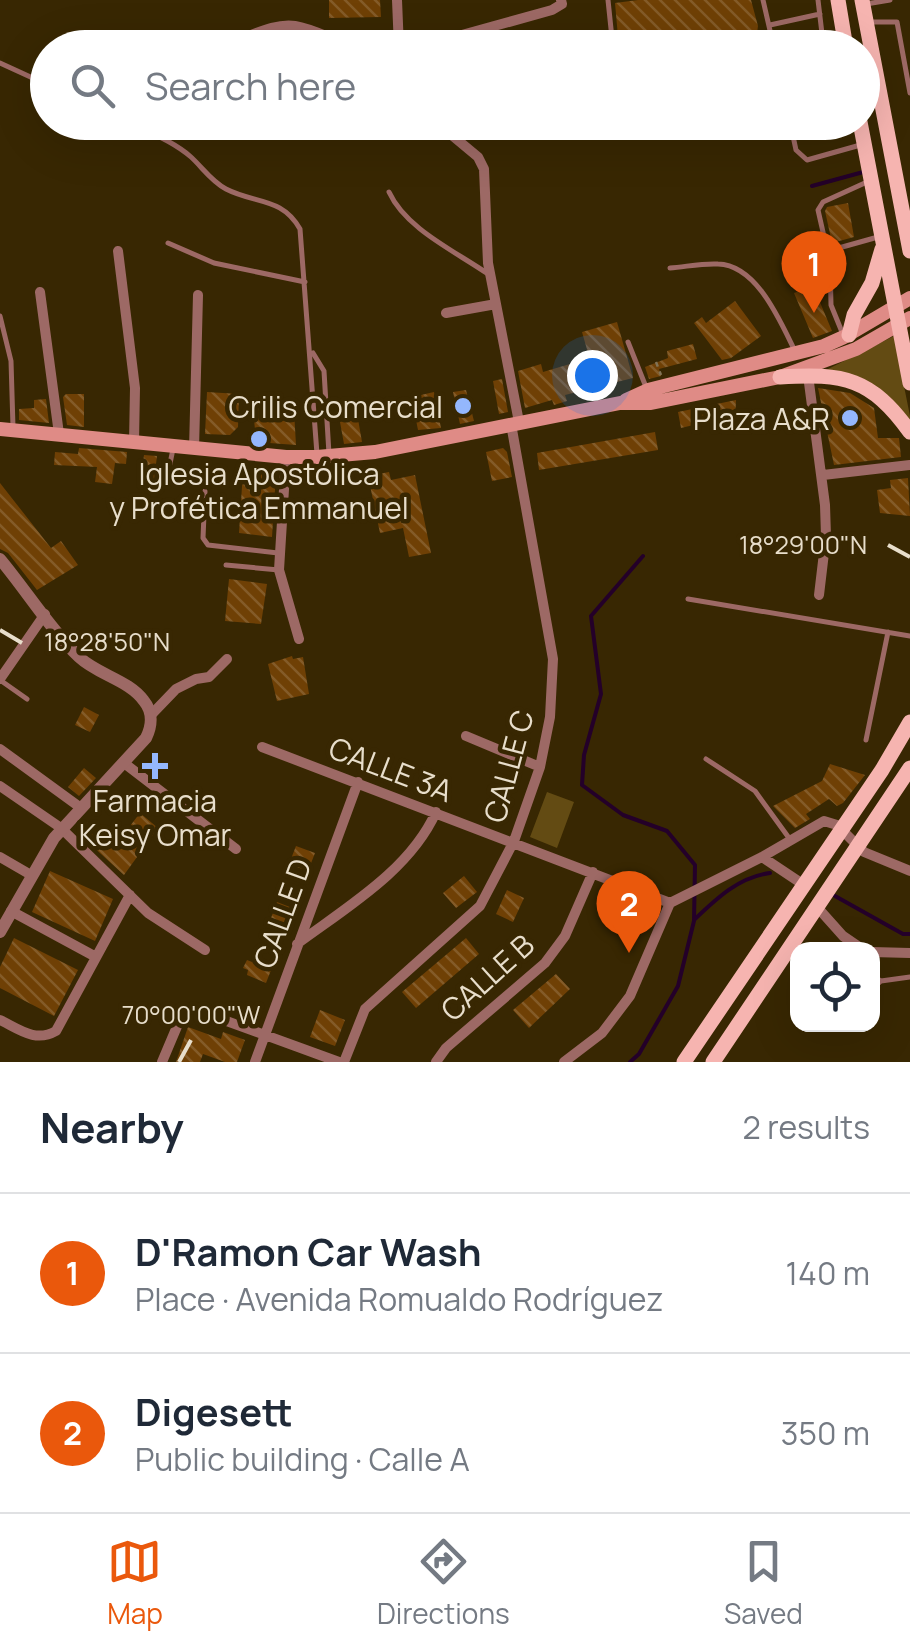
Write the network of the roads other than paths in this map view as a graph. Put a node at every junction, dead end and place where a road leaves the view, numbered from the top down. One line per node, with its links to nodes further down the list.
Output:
1 (397, 0): 14 (street)
2 (562, 0): 15 (street)
3 (608, 0): 16 (lane)
4 (763, 0): 11 (lane)
5 (818, 0): 9 (lane)
6 (838, 0): 19 (main road)
7 (890, 0): 8 (lane)
8 (863, 2): 10 (main road)
9 (820, 14): 11 (lane); 18 (lane)
10 (866, 22): 20 (main road); 23 (lane)
11 (770, 26): 17 (lane)
12 (269, 30): 13 (street)
13 (306, 30)
14 (398, 30)
15 (479, 30)
16 (610, 30)
17 (771, 30)
18 (822, 30)
19 (843, 30)
20 (867, 30)
21 (0, 63): 22 (lane)
22 (30, 77)
23 (910, 93)
24 (880, 97): 32 (main road)
25 (161, 140): 40 (lane)
26 (459, 140): 39 (street, CALLE C)
27 (794, 140): 29 (lane)
28 (863, 140): 29 (main road)
29 (864, 147): 30 (main road)
30 (869, 178): 33 (main road); 36 (lane)
31 (389, 192): 39 (lane)
32 (907, 225): 37 (main road)
33 (882, 241): 36 (lane); 45 (main road); 49 (main road)
34 (168, 243): 40 (lane)
35 (118, 251): 62 (street)
36 (828, 251): 49 (lane)
37 (910, 251)
38 (670, 268): 52 (lane)
39 (490, 276): 44 (street, CALLE C)
40 (305, 282): 51 (lane)
41 (40, 292): 61 (street)
42 (198, 296): 64 (street)
43 (910, 298): 45 (main road)
44 (496, 304): 46 (street); 58 (street, CALLE C)
45 (895, 306): 48 (main road); 49 (main road)
46 (446, 313)
47 (0, 316): 59 (lane)
48 (904, 321): 54 (main road); 55 (main road)
49 (846, 336): 52 (main road)
50 (628, 342): 56 (lane)
51 (312, 352): 66 (lane); 66 (lane)
52 (796, 354): 56 (main road)
53 (808, 375): 54 (main road); 60 (main road); 68 (street)
54 (780, 377): 57 (main road)
55 (910, 383)
56 (648, 390): 57 (main road)
57 (620, 403): 58 (main road)
58 (515, 423): 66 (main road); 92 (street, CALLE C)
59 (6, 430): 61 (main road)
60 (910, 432)
61 (59, 434): 62 (main road)
62 (134, 442): 63 (main road)
63 (174, 446): 64 (main road); 69 (lane)
64 (194, 448): 65 (main road)
65 (286, 457): 66 (main road); 71 (street)
66 (323, 457)
67 (910, 465): 68 (street)
68 (823, 475): 75 (street)
69 (166, 483)
70 (206, 491): 71 (lane)
71 (278, 553): 74 (street)
72 (0, 559): 77 (street)
73 (226, 565): 74 (lane)
74 (279, 570): 80 (street)
75 (819, 595)
76 (688, 600): 78 (lane)
77 (45, 614): 82 (street); 84 (street)
78 (888, 632): 79 (lane); 87 (lane)
79 (910, 636)
80 (299, 640)
81 (227, 659): 84 (street)
82 (0, 679): 83 (lane)
83 (27, 699)
84 (150, 715): 91 (street)
85 (910, 722): 99 (main road)
86 (466, 736): 92 (street)
87 (866, 740)
88 (262, 747): 94 (street, CALLE 3A)
89 (0, 749): 96 (street)
90 (706, 759): 100 (lane)
91 (124, 762): 96 (street); 103 (street)
92 (540, 767): 101 (street, CALLE C)
93 (910, 768): 102 (main road)
94 (358, 782): 97 (street, CALLE 3A); 116 (street, CALLE D)
95 (0, 786): 98 (street)
96 (81, 808): 98 (street)
97 (436, 812): 101 (street, CALLE 3A); 116 (street)
98 (61, 828): 108 (street); 110 (street)
99 (842, 829): 100 (street); 102 (street); 109 (main road)
100 (791, 840): 105 (street)
101 (514, 841): 107 (street, CALLE 3A); 127 (street, CALLE C)
102 (857, 847): 106 (street); 112 (main road)
103 (236, 848)
104 (0, 857): 108 (street)
105 (762, 857): 109 (street); 111 (street)
106 (910, 871)
107 (593, 872): 111 (street, CALLE 3A); 128 (street, CALLE B)
108 (31, 874): 113 (street)
109 (804, 885): 130 (main road)
110 (130, 895): 117 (street); 120 (street)
111 (670, 903): 129 (street)
112 (818, 908): 115 (street); 131 (main road)
113 (11, 911): 114 (street); 120 (street)
114 (0, 932)
115 (851, 942)
116 (297, 944): 124 (street, CALLE D)
117 (204, 950)
118 (880, 952): 119 (street)
119 (910, 953)
120 (96, 956): 123 (street)
121 (910, 977): 122 (lane)
122 (881, 981)
123 (0, 1020)
124 (265, 1035): 125 (street); 126 (street, CALLE D); 127 (street)
125 (162, 1062)
126 (255, 1062)
127 (341, 1062)
128 (436, 1062)
129 (564, 1062)
130 (684, 1062)
131 (713, 1062)

